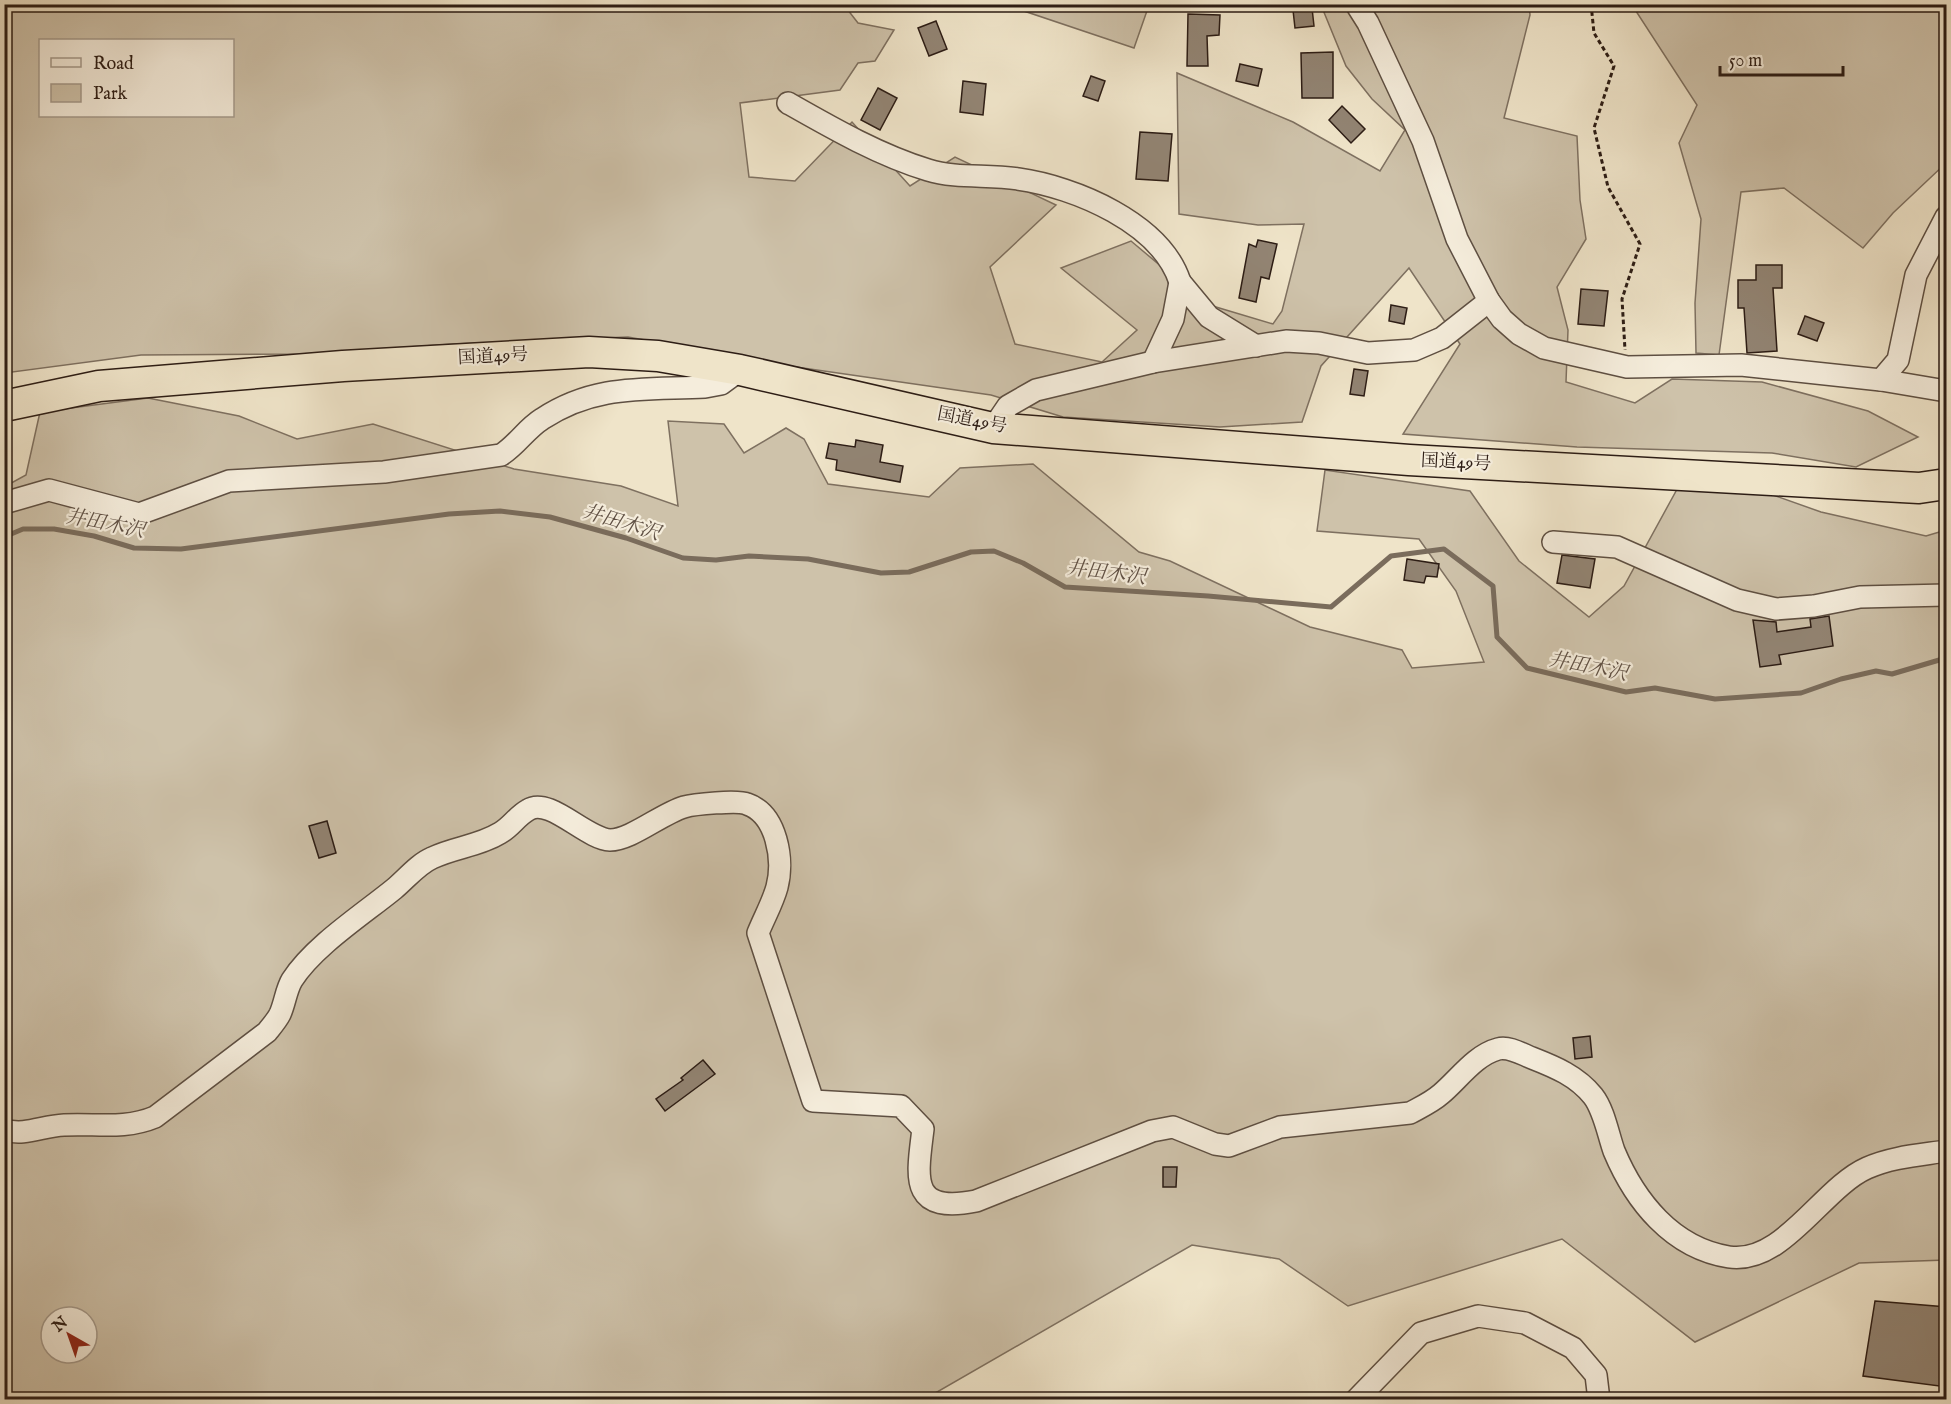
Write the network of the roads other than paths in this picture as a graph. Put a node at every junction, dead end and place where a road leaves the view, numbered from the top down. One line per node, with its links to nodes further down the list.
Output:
1 (1356, 4): 5 (street)
2 (788, 103): 4 (street)
3 (1947, 218): 9 (street)
4 (1180, 282): 6 (street); 7 (street)
5 (1489, 301): 6 (street); 9 (street)
6 (1256, 346): 7 (street)
7 (1152, 362): 12 (street)
8 (740, 370): 11 (highway, 国道49号); 12 (highway, 国道49号); 14 (street)
9 (1881, 380): 10 (street)
10 (1947, 391)
11 (4, 406)
12 (993, 428): 13 (highway, 国道49号)
13 (1947, 483)
14 (4, 503)
15 (1553, 542): 16 (street)
16 (1947, 595)
17 (4, 1130): 18 (street)
18 (1947, 1151)
19 (1356, 1400): 20 (street)
20 (1599, 1400)

